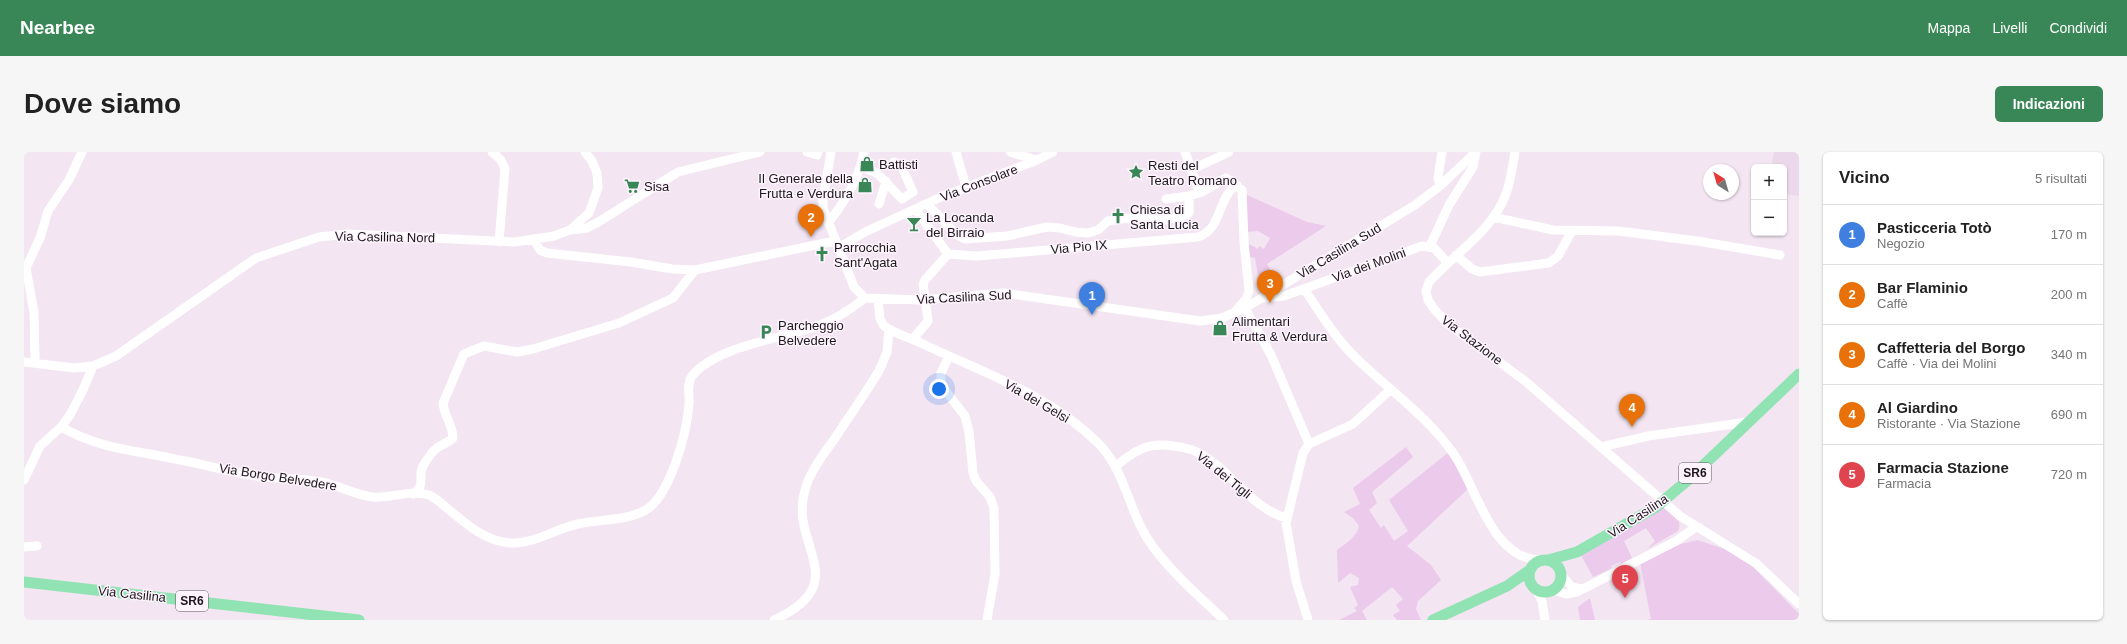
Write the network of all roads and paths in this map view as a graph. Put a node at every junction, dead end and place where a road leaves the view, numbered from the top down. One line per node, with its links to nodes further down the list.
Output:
1 (82, 152): 43 (street)
2 (492, 152): 36 (street)
3 (585, 152): 33 (street, Via Casilina Nord)
4 (760, 152): 33 (street)
5 (807, 152): 6 (street)
6 (818, 152)
7 (831, 152): 32 (street)
8 (864, 152): 19 (street)
9 (956, 152): 24 (street)
10 (1010, 152): 18 (street)
11 (1053, 152): 18 (street, Via Consolare)
12 (1185, 152): 20 (street)
13 (1229, 152): 20 (street)
14 (1442, 152): 23 (street)
15 (1476, 152): 23 (street, Via Casilina Sud); 38 (street)
16 (1515, 152): 31 (street, Via Stazione)
17 (894, 162): 21 (street)
18 (1035, 162): 24 (street, Via Consolare)
19 (861, 167): 21 (street); 32 (street)
20 (1191, 170): 25 (street)
21 (886, 181): 28 (street)
22 (1237, 185): 25 (street); 39 (street, Via Pio IX); 51 (street)
23 (1440, 186): 47 (street, Via Casilina Sud)
24 (966, 187): 29 (street, Via Consolare)
25 (1200, 193): 26 (street)
26 (1189, 196): 27 (street); 29 (street)
27 (1166, 199)
28 (879, 204)
29 (927, 204): 30 (street, Via Consolare)
30 (916, 210): 37 (street, Via Consolare); 39 (street)
31 (1492, 217): 34 (street); 40 (street, Via Stazione)
32 (828, 223): 37 (street)
33 (570, 230): 35 (street, Via Casilina Nord)
34 (1572, 232): 40 (street); 41 (street)
35 (534, 240): 36 (street, Via Casilina Nord); 44 (street, Via Consolare)
36 (499, 242): 57 (street, Via Casilina Nord)
37 (837, 244): 44 (street, Via Consolare); 46 (street)
38 (1430, 246): 42 (street); 45 (street, Via dei Molini)
39 (948, 254): 48 (street)
40 (1456, 255): 42 (street, Via Stazione)
41 (1780, 255)
42 (1448, 263): 63 (street, Via Stazione)
43 (25, 268): 56 (street)
44 (695, 270): 66 (street)
45 (1304, 289): 47 (street, Via dei Molini); 59 (street)
46 (864, 298): 49 (street, Via Casilina Sud); 66 (street, Via Borgo Belvedere)
47 (1262, 298): 50 (street, Via Casilina Sud)
48 (926, 299): 49 (street, Via Casilina Sud); 51 (street, Via Casilina Sud); 53 (street)
49 (878, 300): 52 (street)
50 (1245, 308): 51 (street, Via Casilina Sud); 62 (street)
51 (1233, 314)
52 (889, 329): 53 (street, Via dei Gelsi); 83 (street)
53 (913, 339): 54 (street, Via dei Gelsi)
54 (949, 356): 64 (street, Via dei Gelsi); 84 (street)
55 (24, 362): 56 (street, Via Casilina Nord)
56 (35, 362): 57 (street, Via Casilina Nord)
57 (93, 366): 61 (street)
58 (1799, 374): 60 (main road, Via Casilina / SR6)
59 (1391, 389): 62 (street); 73 (street)
60 (1748, 422): 63 (street); 71 (main road, Via Casilina / SR6)
61 (61, 427): 65 (street); 66 (street, Via Borgo Belvedere)
62 (1309, 444): 67 (street)
63 (1601, 447): 68 (street, Via Stazione)
64 (1116, 466): 67 (street, Via dei Tigli); 85 (street, Via dei Gelsi)
65 (24, 480)
66 (413, 494)
67 (1286, 518): 86 (street)
68 (1696, 527): 77 (street); 80 (street, Via Stazione)
69 (37, 546): 70 (street)
70 (24, 547)
71 (1577, 552): 72 (main road, Via Casilina / SR6); 74 (main road, Via Casilina / SR6)
72 (1544, 560): 73 (main road); 74 (main road)
73 (1529, 566): 76 (main road); 78 (main road)
74 (1561, 574): 77 (street); 79 (main road)
75 (24, 582): 82 (main road, Via Casilina / SR6)
76 (1506, 586): 78 (main road); 87 (main road)
77 (1582, 589): 79 (street)
78 (1535, 590): 79 (main road); 81 (street)
79 (1553, 591): 81 (street)
80 (1799, 604)
81 (1544, 608): 88 (street)
82 (359, 620)
83 (774, 620)
84 (987, 620)
85 (1224, 620)
86 (1308, 620)
87 (1433, 620)
88 (1545, 620)

